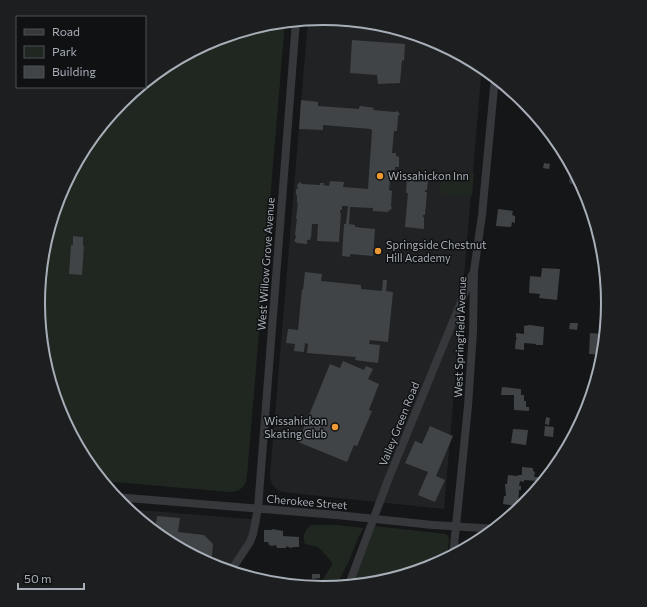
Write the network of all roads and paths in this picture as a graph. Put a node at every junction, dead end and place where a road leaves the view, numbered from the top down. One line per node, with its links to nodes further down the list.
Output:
1 (296, 27): 5 (street, West Willow Grove Avenue)
2 (497, 86): 3 (street, West Springfield Avenue)
3 (474, 271): 6 (street, West Springfield Avenue); 10 (street, Valley Green Road)
4 (125, 498): 5 (street, Cherokee Street)
5 (258, 508): 6 (street, Cherokee Street, bridge); 9 (street, West Willow Grove Avenue)
6 (456, 527): 7 (street, Cherokee Street); 8 (street, West Springfield Avenue)
7 (487, 529)
8 (454, 550)
9 (233, 567)
10 (350, 581)

